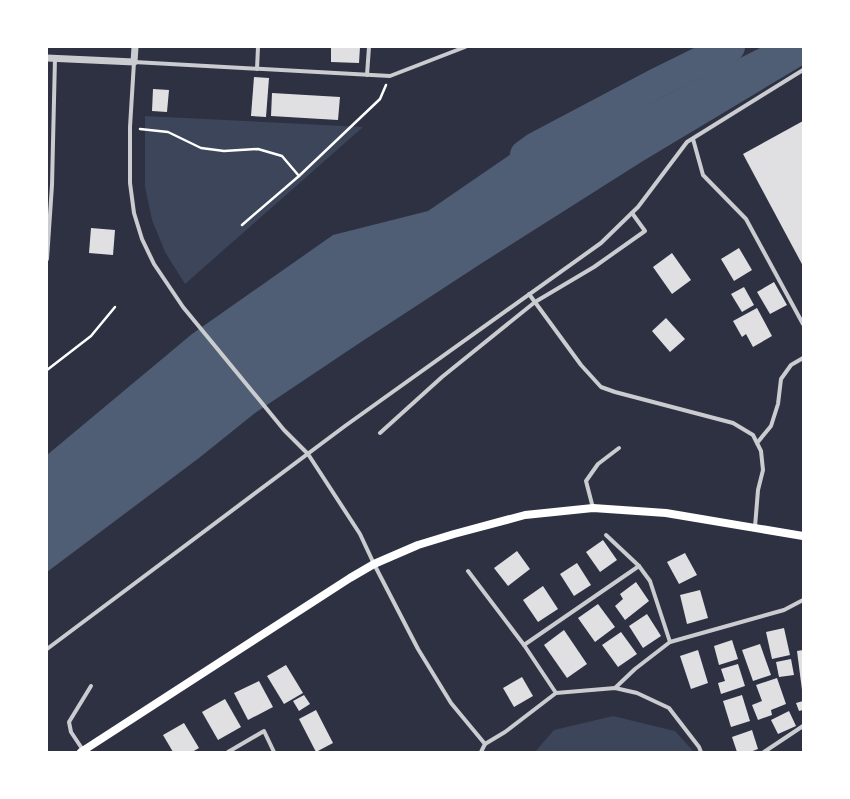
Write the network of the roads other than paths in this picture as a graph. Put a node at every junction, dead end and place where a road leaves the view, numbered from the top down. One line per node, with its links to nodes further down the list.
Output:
1 (135, 47): 6 (street)
2 (258, 47): 7 (street)
3 (369, 47): 9 (street)
4 (465, 47): 9 (street)
5 (51, 58): 6 (street); 11 (street)
6 (134, 62): 7 (street); 21 (street)
7 (257, 70): 9 (street)
8 (803, 70): 10 (street)
9 (367, 75)
10 (693, 138): 12 (street); 16 (street)
11 (49, 185): 13 (street)
12 (632, 213): 14 (street); 15 (street)
13 (47, 259)
14 (529, 294): 15 (street); 21 (street)
15 (536, 302): 18 (street); 19 (street)
16 (803, 324)
17 (803, 358): 19 (street)
18 (380, 433)
19 (757, 443): 23 (street)
20 (619, 448): 22 (street)
21 (308, 454): 26 (street); 32 (street)
22 (593, 508): 23 (main road); 26 (main road)
23 (755, 527): 25 (main road)
24 (606, 535): 27 (street)
25 (803, 536)
26 (374, 564): 37 (street); 38 (main road)
27 (639, 566): 30 (street); 31 (street)
28 (468, 571): 31 (street)
29 (803, 600): 30 (street)
30 (670, 642): 34 (street)
31 (524, 645): 35 (street)
32 (47, 649)
33 (92, 686): 38 (street)
34 (615, 688): 35 (street); 42 (street)
35 (556, 693): 37 (street)
36 (803, 726): 43 (street)
37 (485, 744): 41 (street)
38 (82, 751)
39 (228, 752): 40 (street)
40 (274, 752)
41 (481, 752)
42 (701, 752)
43 (764, 752)

